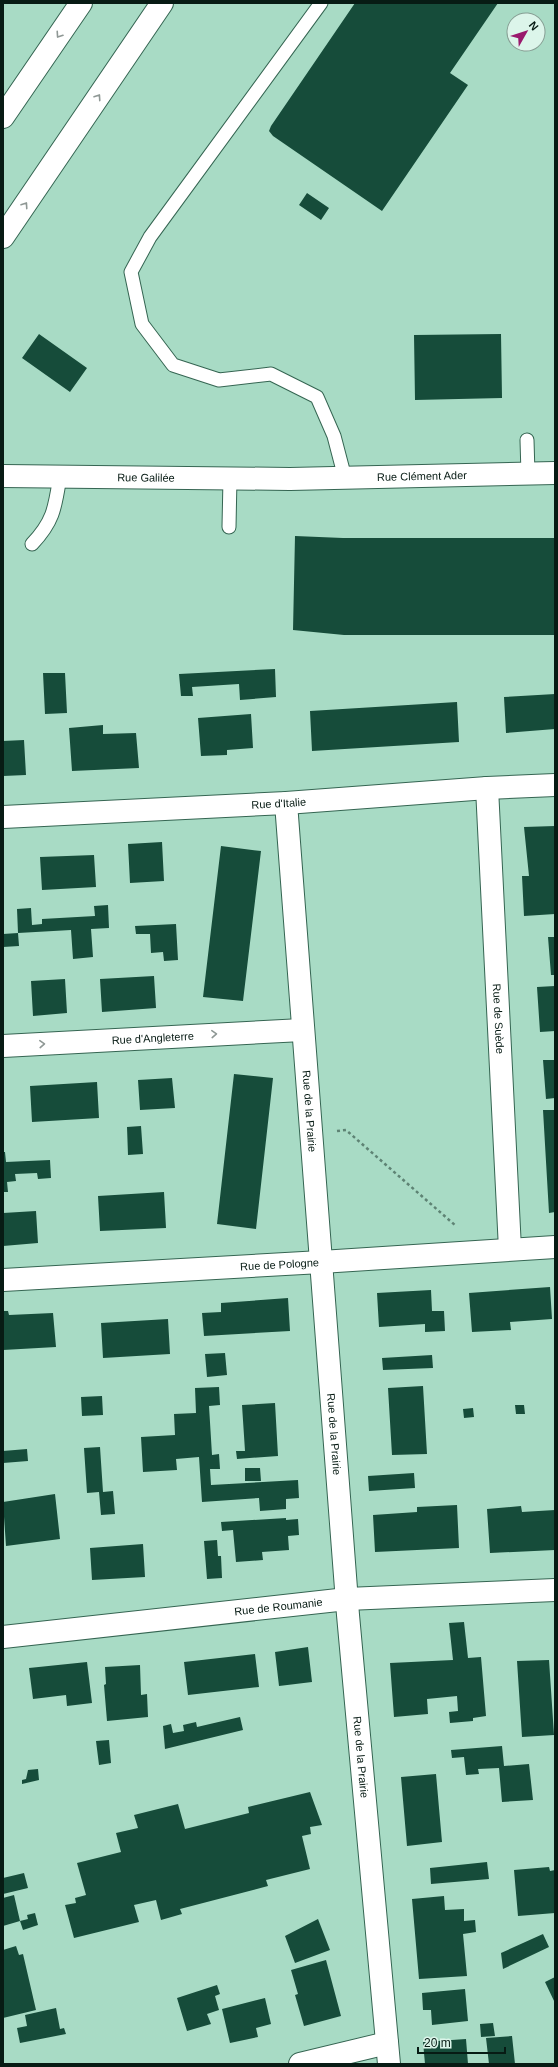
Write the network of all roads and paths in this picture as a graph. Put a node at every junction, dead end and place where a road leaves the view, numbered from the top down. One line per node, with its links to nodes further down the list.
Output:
1 (81, 3): 4 (main road, one-way to 4)
2 (162, 3): 5 (main road, one-way to 2)
3 (321, 3): 12 (lane)
4 (3, 117)
5 (3, 237)
6 (527, 440): 8 (lane)
7 (555, 473): 8 (main road, Rue Clément Ader)
8 (528, 474): 12 (main road, Rue Clément Ader)
9 (3, 476): 10 (main road, Rue Galilée)
10 (60, 476): 11 (main road, Rue Galilée); 15 (lane)
11 (230, 478): 13 (main road, Rue Galilée); 14 (lane)
12 (344, 478): 13 (main road, Rue Clément Ader)
13 (290, 479)
14 (229, 527)
15 (32, 544)
16 (555, 785): 17 (main road, Rue d'Italie)
17 (487, 788): 18 (main road, Rue d'Italie); 24 (main road, Rue de Suède)
18 (286, 803): 19 (main road, Rue d'Italie); 20 (main road, Rue de la Prairie)
19 (3, 817)
20 (302, 1030): 21 (main road, Rue d'Angleterre, one-way to 20); 22 (main road, Rue de la Prairie)
21 (3, 1046)
22 (311, 1131): 25 (path); 26 (main road, Rue de la Prairie)
23 (555, 1247): 24 (main road, Rue de Pologne)
24 (510, 1249): 25 (main road, Rue de Pologne)
25 (484, 1251): 26 (main road, Rue de Pologne)
26 (321, 1262): 27 (main road, Rue de Pologne); 29 (main road, Rue de la Prairie)
27 (3, 1280)
28 (555, 1590): 29 (main road, Rue de Roumanie)
29 (347, 1599): 30 (main road, Rue de Roumanie); 31 (main road, Rue de la Prairie)
30 (3, 1637)
31 (388, 2053): 32 (main road)
32 (300, 2064)

